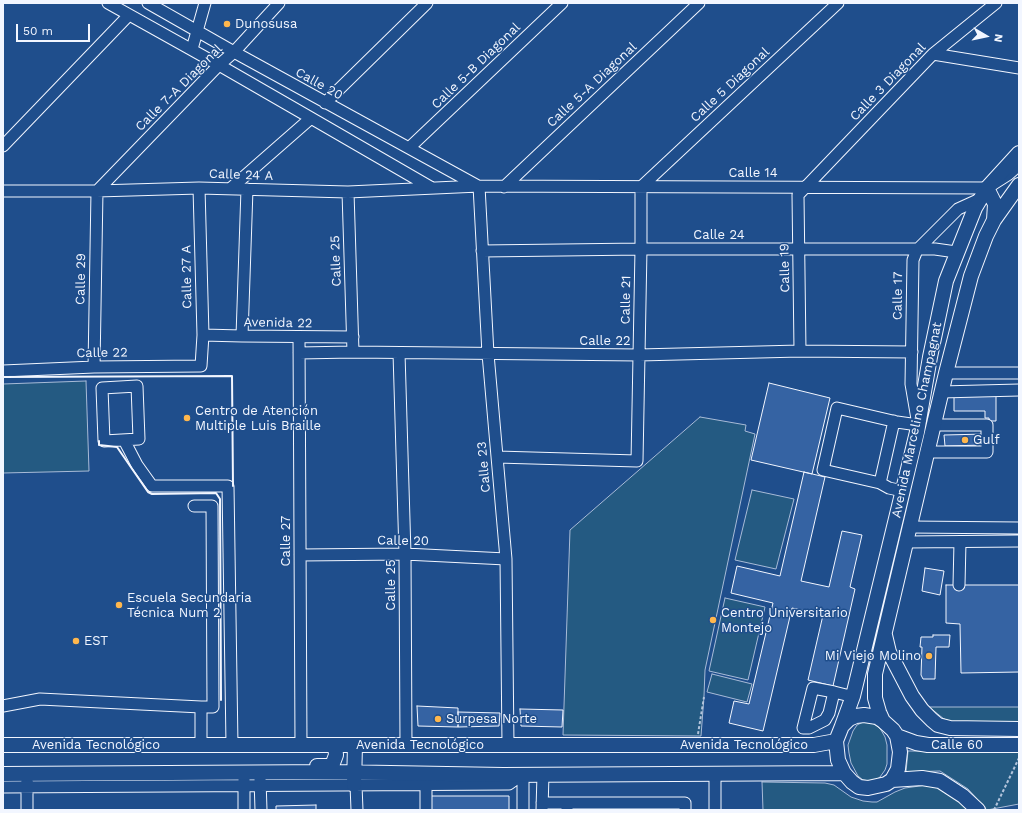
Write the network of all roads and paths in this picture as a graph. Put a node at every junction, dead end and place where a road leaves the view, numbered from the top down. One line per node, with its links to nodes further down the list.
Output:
1 (108, 3): 10 (street)
2 (148, 3): 11 (street, Calle 20)
3 (205, 3): 11 (street)
4 (279, 3): 13 (street, Calle 7-A Diagonal)
5 (427, 3): 17 (street)
6 (562, 3): 20 (street, Calle 5-B Diagonal)
7 (699, 3): 25 (street, Calle 5-A Diagonal)
8 (838, 3): 26 (street, Calle 5 Diagonal)
9 (996, 3): 14 (street, Calle 3 Diagonal)
10 (129, 15): 12 (street); 19 (street)
11 (197, 31): 12 (street); 13 (street, Calle 20)
12 (192, 49): 15 (street)
13 (234, 52): 15 (street, Calle 7-A Diagonal); 17 (street, Calle 20)
14 (933, 54): 16 (street); 27 (street, Calle 3 Diagonal)
15 (219, 65): 18 (street); 33 (street, Calle 7-A Diagonal)
16 (1019, 68)
17 (325, 103): 20 (street, Calle 20)
18 (310, 118): 29 (street); 30 (street)
19 (3, 146)
20 (409, 148): 24 (street, Calle 20)
21 (1019, 153): 35 (main road, Avenida Marcelino Champagnat)
22 (1019, 165): 35 (street)
23 (1019, 185): 37 (main road, Avenida Marcelino Champagnat)
24 (479, 186): 25 (street, Calle 14); 29 (street, Calle 24 A); 42 (street, Calle 23)
25 (504, 187): 26 (street, Calle 14)
26 (641, 187): 27 (street, Calle 14); 39 (street, Calle 21)
27 (806, 187): 35 (street, Calle 14); 40 (street, Calle 19)
28 (199, 188): 30 (street, Calle 24 A); 33 (street, Calle 24 A); 44 (street, Calle 27 A)
29 (433, 188): 34 (street, Calle 24 A)
30 (230, 189): 31 (street, Calle 24 A)
31 (247, 190): 34 (street, Calle 24 A); 45 (street)
32 (3, 191): 33 (street, Calle 24 A)
33 (97, 191): 56 (street, Calle 29)
34 (348, 192): 47 (street, Calle 25)
35 (983, 194): 38 (main road); 41 (street); 43 (main road, Avenida Marcelino Champagnat)
36 (1019, 194): 37 (street)
37 (1002, 208): 38 (main road, Avenida Marcelino Champagnat)
38 (994, 220): 59 (main road, Avenida Marcelino Champagnat)
39 (641, 249): 40 (street, Calle 24); 42 (street, Calle 24); 54 (street, Calle 21)
40 (799, 249): 41 (street, Calle 24); 48 (street, Calle 19)
41 (917, 250): 43 (street, Calle 24); 50 (street, Calle 17)
42 (482, 251): 53 (street, Calle 23)
43 (956, 252): 57 (main road, Avenida Marcelino Champagnat)
44 (202, 335): 45 (street, Avenida 22); 55 (street, Calle 27 A)
45 (242, 336): 46 (street, Avenida 22)
46 (299, 337): 47 (street, Avenida 22); 51 (street, Calle 27)
47 (353, 337): 49 (street, Calle 25)
48 (800, 351): 50 (street, Calle 22); 54 (street, Calle 22)
49 (353, 352): 51 (street, Calle 22); 52 (street, Calle 22)
50 (912, 352): 64 (street, Calle 17)
51 (299, 353): 78 (street, Calle 27)
52 (399, 353): 53 (street, Calle 22); 77 (street, Calle 25)
53 (488, 354): 54 (street, Calle 22); 68 (street, Calle 23)
54 (639, 355): 68 (street, Calle 21)
55 (201, 366): 56 (street, Calle 22)
56 (94, 367): 58 (street, Calle 22)
57 (928, 368): 59 (main road); 64 (main road, Avenida Marcelino Champagnat)
58 (3, 371)
59 (946, 373): 60 (street); 62 (main road, Avenida Marcelino Champagnat)
60 (1019, 373)
61 (1019, 390): 62 (street)
62 (941, 392): 65 (main road, Avenida Marcelino Champagnat)
63 (895, 421): 64 (street); 69 (street); 69 (street)
64 (918, 425): 65 (main road); 70 (main road, Avenida Marcelino Champagnat)
65 (933, 426): 67 (main road, Avenida Marcelino Champagnat); 67 (street)
66 (124, 440): 66 (street); 94 (street)
67 (927, 452): 72 (main road, Avenida Marcelino Champagnat)
68 (497, 457): 79 (street, Calle 23)
69 (880, 483): 70 (street)
70 (903, 491): 83 (main road, Avenida Marcelino Champagnat)
71 (194, 506): 86 (street)
72 (910, 528): 73 (street); 75 (main road, Avenida Marcelino Champagnat)
73 (1019, 528)
74 (1019, 541): 76 (street)
75 (906, 542): 76 (street); 81 (main road, Avenida Marcelino Champagnat)
76 (960, 542): 80 (street)
77 (405, 554): 78 (street, Calle 20); 79 (street, Calle 20); 98 (street, Calle 25)
78 (300, 555): 95 (street, Calle 27)
79 (506, 559): 99 (street, Calle 23)
80 (959, 585)
81 (885, 632): 87 (main road, Avenida Marcelino Champagnat); 89 (main road)
82 (834, 692): 83 (street)
83 (853, 696): 88 (main road, Avenida Marcelino Champagnat)
84 (704, 697): 100 (path)
85 (3, 706): 86 (street)
86 (201, 707): 93 (street)
87 (883, 721): 88 (main road); 90 (main road)
88 (842, 726): 91 (main road)
89 (1019, 729)
90 (897, 736): 101 (main road, Calle 60); 113 (main road)
91 (836, 741): 100 (main road, Avenida Tecnológico); 104 (main road)
92 (3, 745): 93 (main road, Avenida Tecnológico)
93 (201, 745): 94 (main road, Avenida Tecnológico)
94 (232, 745): 95 (main road, Avenida Tecnológico)
95 (301, 745): 96 (main road, Avenida Tecnológico)
96 (335, 745): 97 (main road, Avenida Tecnológico); 103 (main road)
97 (355, 745): 98 (main road, Avenida Tecnológico); 114 (main road)
98 (406, 745): 99 (main road, Avenida Tecnológico)
99 (508, 745): 100 (main road, Avenida Tecnológico)
100 (697, 745)
101 (1019, 745)
102 (1019, 758): 129 (path)
103 (292, 773): 110 (main road); 114 (main road)
104 (844, 773): 108 (main road); 113 (main road)
105 (3, 774): 112 (main road)
106 (523, 774): 107 (main road); 111 (main road); 125 (street)
107 (543, 774): 108 (main road); 116 (street)
108 (715, 774): 127 (street)
109 (244, 779): 110 (main road); 112 (main road); 121 (street)
110 (260, 779): 114 (street); 122 (street)
111 (426, 779): 114 (main road); 124 (street)
112 (27, 780): 115 (street); 120 (street)
113 (892, 780): 128 (main road)
114 (355, 781): 123 (street)
115 (3, 787)
116 (542, 807): 117 (street)
117 (567, 807): 118 (street)
118 (595, 807): 119 (street)
119 (645, 807): 126 (street)
120 (27, 810)
121 (244, 810)
122 (261, 810)
123 (357, 810)
124 (426, 810)
125 (523, 810)
126 (685, 810)
127 (715, 810)
128 (978, 810)
129 (994, 810)

